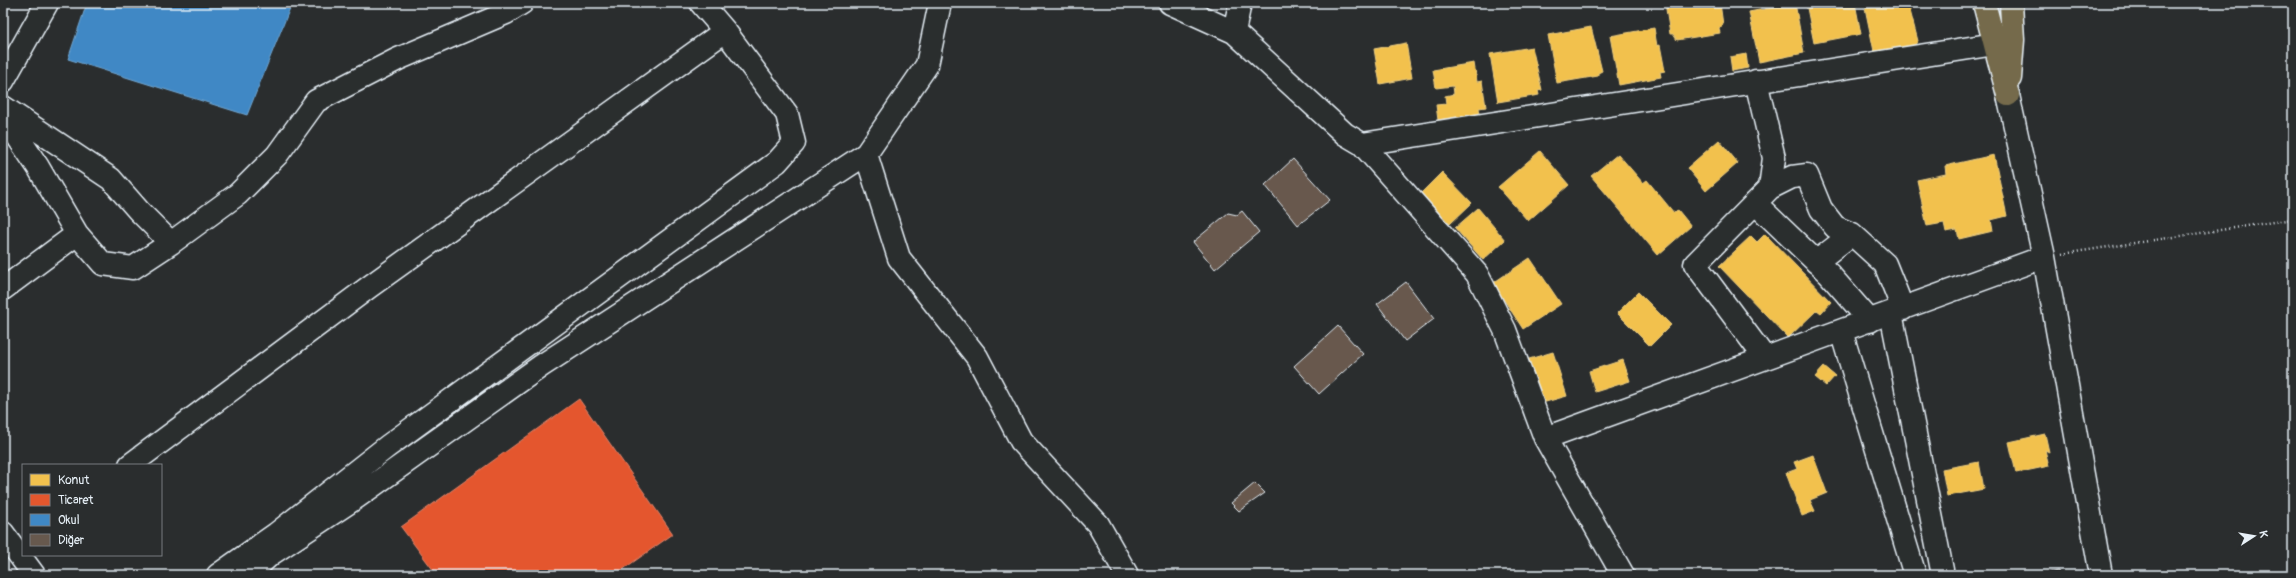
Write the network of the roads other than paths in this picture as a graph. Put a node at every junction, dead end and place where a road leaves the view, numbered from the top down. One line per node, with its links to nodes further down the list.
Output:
1 (47, 3): 12 (street)
2 (522, 3): 23 (street)
3 (701, 3): 9 (street)
4 (940, 3): 18 (street)
5 (1170, 3): 10 (street)
6 (1240, 3): 10 (street)
7 (1984, 3): 11 (main road)
8 (2011, 3): 14 (main road)
9 (725, 31): 32 (street); 39 (street)
10 (1234, 32): 17 (street)
11 (1995, 44): 13 (street); 14 (main road)
12 (3, 81)
13 (1756, 81): 17 (street); 19 (street)
14 (2008, 95): 24 (street)
15 (3, 107): 23 (street)
16 (3, 115): 21 (street)
17 (1362, 144): 31 (street)
18 (866, 154): 40 (street); 41 (street)
19 (1770, 188): 20 (street); 22 (street)
20 (1755, 203): 25 (street); 30 (street)
21 (77, 234): 23 (street); 26 (street)
22 (1852, 234): 25 (street); 27 (street)
23 (171, 243)
24 (2044, 257): 27 (street); 43 (street)
25 (1816, 262): 28 (street)
26 (3, 289)
27 (1897, 311): 28 (street); 36 (street)
28 (1870, 321): 29 (street)
29 (1841, 331): 30 (street); 37 (street)
30 (1765, 358): 31 (street)
31 (1545, 438): 42 (street)
32 (131, 464)
33 (3, 533): 34 (street)
34 (19, 548)
35 (23, 556): 38 (street)
36 (1942, 571): 37 (street)
37 (1906, 573)
38 (34, 575)
39 (218, 575)
40 (248, 575)
41 (1128, 575)
42 (1623, 575)
43 (2101, 575)

